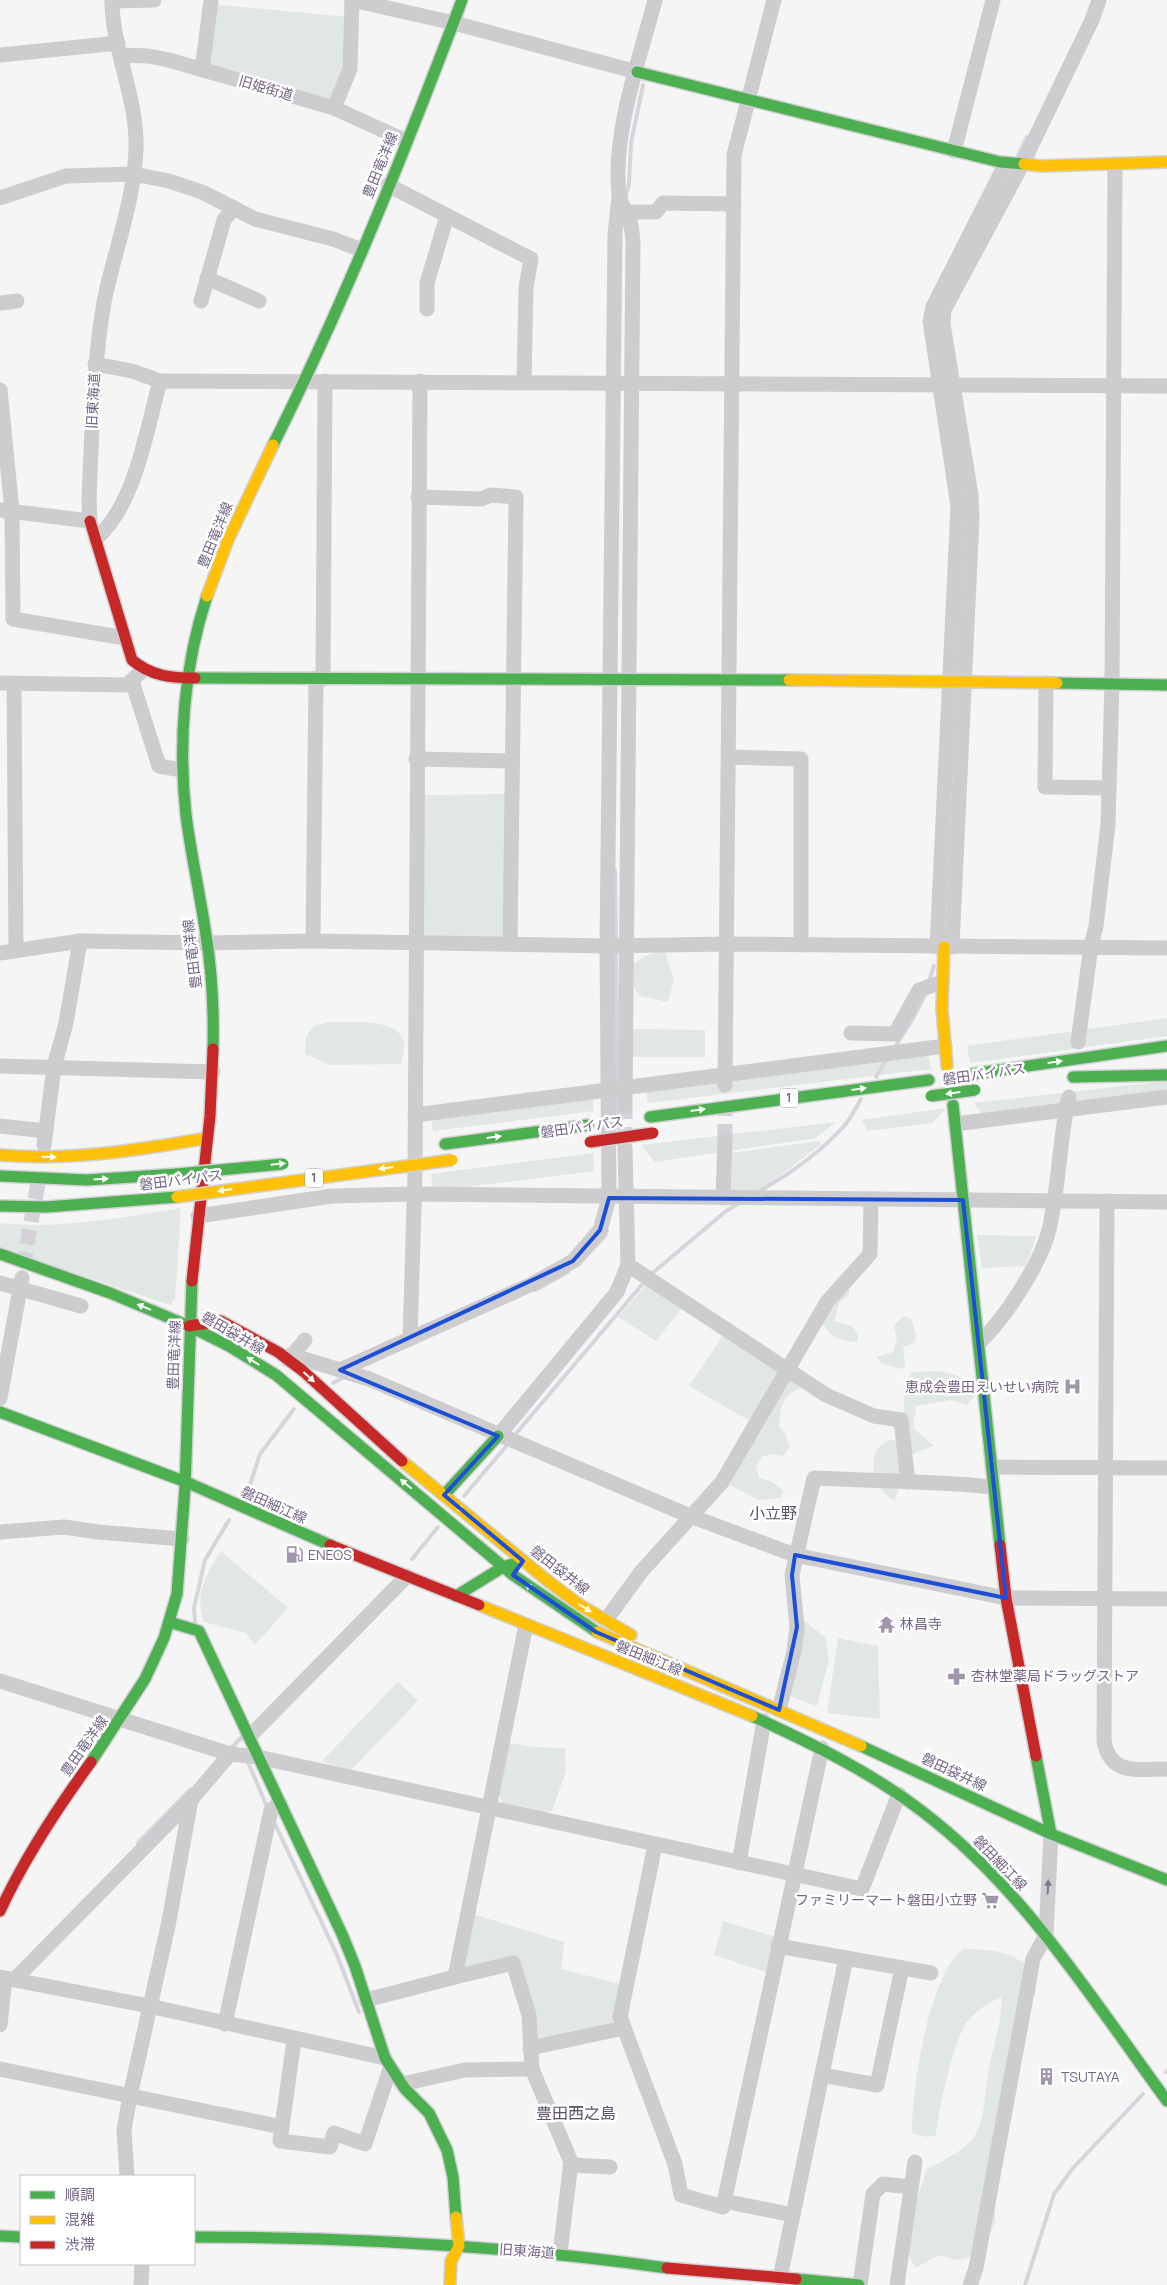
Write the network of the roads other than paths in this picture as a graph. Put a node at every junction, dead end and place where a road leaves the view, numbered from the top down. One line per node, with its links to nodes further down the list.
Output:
1 (154, 0): 9 (street)
2 (211, 0): 13 (street)
3 (352, 0): 10 (street); 16 (street)
4 (462, 0): 10 (main road, 豊田竜洋線)
5 (655, 0): 14 (street)
6 (774, 0): 15 (street)
7 (993, 0): 18 (street)
8 (1099, 0): 22 (street)
9 (112, 1): 11 (street, 旧東海道)
10 (454, 23): 14 (street); 17 (main road, 豊田竜洋線)
11 (119, 49): 12 (street, 旧姫街道); 13 (street, 旧姫街道); 23 (street, 旧東海道)
12 (0, 55)
13 (202, 70): 16 (street, 旧姫街道)
14 (637, 72): 15 (main road); 25 (street)
15 (749, 99): 18 (main road); 27 (street)
16 (334, 108): 17 (street, 旧姫街道)
17 (406, 141): 24 (main road, 豊田竜洋線)
18 (954, 151): 20 (main road)
19 (1167, 162): 21 (main road)
20 (1006, 163): 22 (main road); 48 (street)
21 (1115, 164): 22 (main road); 47 (street)
22 (1022, 165): 48 (street)
23 (133, 174): 26 (street); 28 (street); 38 (street, 旧東海道)
24 (388, 185): 30 (street); 31 (main road, 豊田竜洋線)
25 (619, 197): 29 (street); 44 (street)
26 (0, 198)
27 (734, 204): 29 (street); 46 (street)
28 (234, 208): 31 (street); 32 (street)
29 (626, 212): 45 (street)
30 (447, 216): 37 (street); 43 (street)
31 (362, 250): 39 (main road, 豊田竜洋線)
32 (207, 278): 34 (street); 35 (street)
33 (17, 301): 36 (street)
34 (201, 301)
35 (259, 301)
36 (0, 303)
37 (426, 309)
38 (95, 364): 40 (street); 53 (street, 旧東海道)
39 (305, 380): 40 (street); 41 (street); 57 (main road, 豊田竜洋線)
40 (160, 381): 54 (street)
41 (325, 381): 42 (street); 58 (street)
42 (420, 381): 43 (street); 51 (street)
43 (524, 382): 44 (street)
44 (613, 382): 45 (street); 61 (street)
45 (632, 382): 46 (street); 62 (street)
46 (731, 383): 48 (street); 63 (street)
47 (1113, 385): 48 (street); 49 (street); 67 (street)
48 (946, 386): 64 (street)
49 (1167, 386)
50 (0, 390): 52 (street)
51 (418, 497): 59 (street); 60 (street)
52 (6, 510): 53 (street); 55 (street)
53 (90, 521): 54 (main road, 旧東海道)
54 (96, 539): 55 (main road, 旧東海道)
55 (125, 638): 56 (main road, 旧東海道)
56 (138, 676): 57 (main road); 65 (street); 72 (street, 旧東海道)
57 (189, 678): 58 (main road); 72 (main road, 豊田竜洋線)
58 (319, 679): 59 (main road); 75 (street)
59 (417, 679): 60 (main road); 70 (street)
60 (513, 679): 61 (main road); 71 (street)
61 (610, 680): 62 (main road); 82 (street)
62 (630, 680): 63 (main road); 79 (street)
63 (728, 680): 64 (main road); 69 (street)
64 (957, 681): 66 (main road); 84 (street)
65 (7, 683): 86 (street)
66 (1046, 683): 67 (main road); 73 (street)
67 (1112, 684): 68 (main road); 73 (street)
68 (1167, 685)
69 (729, 757): 80 (street); 81 (street)
70 (416, 759): 71 (street); 76 (street)
71 (512, 760): 78 (street)
72 (182, 770): 77 (main road, 豊田竜洋線)
73 (1109, 788): 83 (street)
74 (80, 941): 77 (street); 86 (street); 97 (street)
75 (313, 941): 76 (street); 77 (street)
76 (415, 942): 78 (street); 110 (street)
77 (207, 943): 98 (main road, 豊田竜洋線)
78 (510, 944): 82 (street)
79 (628, 944): 80 (street); 82 (street); 102 (street)
80 (727, 944): 81 (street); 101 (street)
81 (801, 945): 84 (street)
82 (607, 946): 103 (street)
83 (1091, 946): 84 (street); 85 (street); 90 (street)
84 (944, 947): 88 (main road)
85 (1167, 948)
86 (16, 950): 87 (street)
87 (0, 953)
88 (942, 982): 89 (street); 92 (main road)
89 (851, 1033)
90 (1078, 1042)
91 (1167, 1042): 94 (main road)
92 (945, 1046): 99 (main road); 101 (street)
93 (1167, 1046): 94 (main road, 磐田バイパス / 1)
94 (1130, 1052): 99 (main road, 磐田バイパス / 1, one-way to 94)
95 (1167, 1063): 100 (main road)
96 (0, 1066): 97 (street)
97 (54, 1067): 98 (street); 113 (street)
98 (212, 1072): 115 (main road, 豊田竜洋線)
99 (950, 1075): 111 (main road, 磐田バイパス / 1, one-way to 99)
100 (1167, 1075)
101 (725, 1080): 102 (street)
102 (626, 1088): 103 (street); 109 (street)
103 (606, 1089): 110 (street); 125 (street)
104 (980, 1090): 105 (main road, 磐田バイパス, one-way to 105, bridge)
105 (927, 1097)
106 (1167, 1097): 107 (street)
107 (1068, 1103): 112 (street); 130 (street)
108 (953, 1105): 112 (main road)
109 (624, 1113): 118 (main road, 磐田バイパス, one-way to 109)
110 (415, 1115): 124 (street)
111 (645, 1117)
112 (955, 1124): 129 (main road)
113 (0, 1126)
114 (658, 1132): 117 (main road, 磐田バイパス, bridge)
115 (208, 1138): 120 (main road, one-way to 115); 134 (main road, 豊田竜洋線)
116 (725, 1140): 127 (street)
117 (585, 1142)
118 (407, 1148)
119 (625, 1148): 126 (street)
120 (0, 1155)
121 (457, 1159): 133 (main road, 磐田バイパス / 1, one-way to 133, bridge)
122 (292, 1163): 123 (main road, 磐田バイパス / 1, one-way to 122, bridge)
123 (0, 1176)
124 (414, 1194): 125 (street); 134 (street); 141 (street)
125 (609, 1198): 126 (street); 141 (street)
126 (625, 1198): 127 (street); 136 (street)
127 (722, 1198): 128 (street)
128 (871, 1199): 129 (street); 146 (street)
129 (963, 1200): 130 (street); 143 (main road)
130 (1053, 1201): 131 (street); 143 (street)
131 (1107, 1201): 132 (street); 151 (street)
132 (1167, 1202)
133 (0, 1206)
134 (198, 1216): 140 (main road, 豊田竜洋線)
135 (0, 1254): 140 (main road, one-way to 135)
136 (628, 1265): 146 (street); 149 (street)
137 (0, 1283): 138 (street)
138 (21, 1283): 139 (street); 147 (street)
139 (81, 1306)
140 (190, 1326): 144 (main road, 磐田袋井線); 153 (main road, 豊田竜洋線); 162 (main road, 磐田袋井線, one-way to 140)
141 (410, 1339): 145 (street)
142 (305, 1340): 144 (street)
143 (979, 1343): 150 (main road)
144 (290, 1357): 145 (street); 156 (main road, 磐田袋井線, one-way to 156)
145 (340, 1370): 149 (street)
146 (788, 1370): 154 (street); 157 (street)
147 (0, 1398)
148 (0, 1412): 153 (main road, 磐田細江線)
149 (498, 1436): 156 (main road); 157 (street)
150 (992, 1467): 151 (street); 155 (main road)
151 (1106, 1468): 152 (street); 168 (street)
152 (1167, 1468)
153 (186, 1482): 159 (main road, 豊田竜洋線); 163 (main road, 磐田細江線)
154 (908, 1482): 155 (street); 160 (street)
155 (992, 1487): 167 (main road)
156 (444, 1495): 161 (main road, 磐田袋井線, one-way to 161)
157 (690, 1516): 160 (street); 171 (street)
158 (0, 1532): 159 (street)
159 (182, 1539): 172 (main road, 豊田竜洋線)
160 (796, 1555): 167 (street); 176 (street)
161 (524, 1561): 162 (main road); 164 (main road); 171 (main road, 磐田袋井線, one-way to 171)
162 (504, 1567): 164 (main road, 磐田袋井線); 166 (main road)
163 (408, 1576): 166 (main road, 磐田細江線); 179 (street)
164 (509, 1578): 175 (main road, 磐田袋井線, one-way to 164)
165 (488, 1592): 170 (main road)
166 (456, 1596): 170 (main road, 磐田細江線)
167 (1006, 1598): 168 (street); 188 (main road)
168 (1105, 1598): 169 (street); 183 (street)
169 (1167, 1599)
170 (472, 1603): 173 (main road, 磐田細江線)
171 (606, 1620): 175 (main road, 磐田袋井線)
172 (169, 1622): 177 (main road, 豊田竜洋線); 179 (main road)
173 (526, 1625): 178 (main road, 磐田細江線); 187 (street)
174 (0, 1681): 177 (street)
175 (730, 1689): 176 (main road, 磐田袋井線)
176 (779, 1710): 188 (main road, 磐田袋井線)
177 (122, 1718): 181 (street); 193 (main road, 豊田竜洋線)
178 (764, 1721): 180 (main road, 磐田細江線); 190 (street)
179 (249, 1737): 182 (main road)
180 (822, 1748): 184 (main road, 磐田細江線); 191 (street)
181 (230, 1754): 182 (street); 185 (street)
182 (258, 1757): 186 (main road); 187 (street)
183 (1167, 1769)
184 (899, 1794): 191 (street); 194 (main road, 磐田細江線)
185 (192, 1800): 200 (street); 202 (street)
186 (280, 1803): 201 (main road); 203 (street)
187 (490, 1809): 189 (street); 199 (street)
188 (1051, 1834): 192 (main road, 磐田袋井線); 194 (street, one-way to 188)
189 (655, 1845): 190 (street); 205 (street)
190 (739, 1863): 191 (street)
191 (794, 1874): 195 (street)
192 (1167, 1880)
193 (0, 1911)
194 (1046, 1935): 214 (main road, 磐田細江線); 235 (street)
195 (778, 1946): 196 (street); 221 (street)
196 (846, 1958): 197 (street); 211 (street)
197 (902, 1968): 198 (street); 211 (street)
198 (931, 1973)
199 (455, 1977): 201 (street); 207 (street)
200 (6, 1978): 202 (street); 204 (street)
201 (366, 2000): 208 (main road)
202 (150, 2006): 203 (street); 213 (street)
203 (225, 2024): 206 (street)
204 (0, 2025)
205 (624, 2028): 207 (street); 221 (street)
206 (294, 2040): 208 (street); 215 (street)
207 (530, 2048): 210 (street)
208 (388, 2064): 212 (main road); 215 (street)
209 (0, 2069): 213 (street)
210 (532, 2069): 212 (street); 217 (street)
211 (822, 2075): 222 (street)
212 (402, 2084): 226 (main road)
213 (130, 2096): 215 (street); 219 (street)
214 (1167, 2101)
215 (282, 2127)
216 (916, 2162): 220 (street)
217 (570, 2165): 218 (street); 227 (street)
218 (610, 2167)
219 (127, 2175)
220 (911, 2187): 233 (street); 234 (street)
221 (724, 2201): 222 (street)
222 (793, 2215): 229 (street)
223 (0, 2236): 225 (main road)
224 (195, 2236): 226 (main road, 旧東海道)
225 (20, 2237)
226 (459, 2246): 227 (main road, 旧東海道); 232 (main road)
227 (560, 2254): 230 (main road, 旧東海道)
228 (142, 2265): 231 (street)
229 (780, 2278): 230 (main road, 旧東海道); 233 (main road, 旧東海道)
230 (729, 2280)
231 (141, 2285)
232 (450, 2285)
233 (859, 2285)
234 (897, 2285)
235 (970, 2285)

